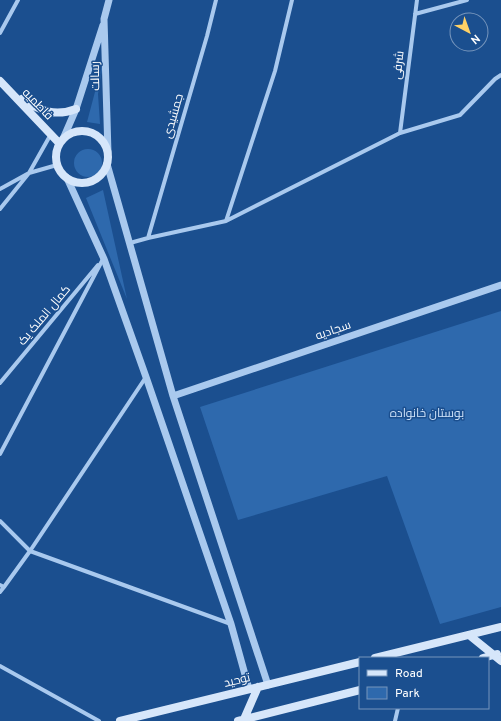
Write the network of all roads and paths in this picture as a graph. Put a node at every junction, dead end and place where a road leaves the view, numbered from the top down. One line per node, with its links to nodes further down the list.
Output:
1 (18, 0): 9 (street)
2 (109, 0): 8 (street, رسالت)
3 (216, 0): 24 (street, جمشیدی)
4 (292, 0): 23 (street)
5 (417, 0): 7 (street, شرفی)
6 (467, 0): 7 (street)
7 (415, 14): 13 (street, شرفی)
8 (104, 19): 12 (street); 16 (street, رسالت)
9 (0, 33)
10 (501, 75): 13 (street)
11 (2, 84): 12 (main road); 14 (main road, فاطمیه)
12 (76, 109): 15 (street)
13 (400, 133): 23 (street)
14 (51, 134): 15 (main road, فاطمیه); 19 (street)
15 (61, 141): 16 (main road); 18 (main road)
16 (108, 153): 17 (main road)
17 (107, 164): 20 (main road); 25 (street)
18 (57, 165): 19 (street); 20 (main road)
19 (30, 173): 21 (street); 22 (street)
20 (67, 178): 26 (street)
21 (0, 189)
22 (0, 209)
23 (226, 221): 24 (street)
24 (148, 238): 25 (street)
25 (130, 243): 30 (street)
26 (104, 259): 28 (street); 29 (street, کمال الملک یک); 31 (street)
27 (501, 285): 30 (street, سجادیه)
28 (146, 377): 33 (street); 36 (street)
29 (0, 383)
30 (173, 396): 45 (street)
31 (0, 454)
32 (0, 521): 33 (street)
33 (30, 551): 34 (street); 36 (street)
34 (2, 586): 35 (street)
35 (0, 592)
36 (231, 624): 46 (street)
37 (501, 627): 38 (main road)
38 (469, 635): 39 (main road); 40 (main road)
39 (497, 654): 41 (main road); 42 (main road)
40 (380, 657)
41 (486, 657)
42 (501, 661)
43 (359, 662): 45 (main road, توحید)
44 (0, 666): 50 (street)
45 (268, 685): 46 (main road, توحید)
46 (254, 688): 49 (main road); 51 (main road, توحید)
47 (359, 690): 49 (main road)
48 (398, 709): 52 (street)
49 (242, 720)
50 (99, 721)
51 (120, 721)
52 (395, 721)

